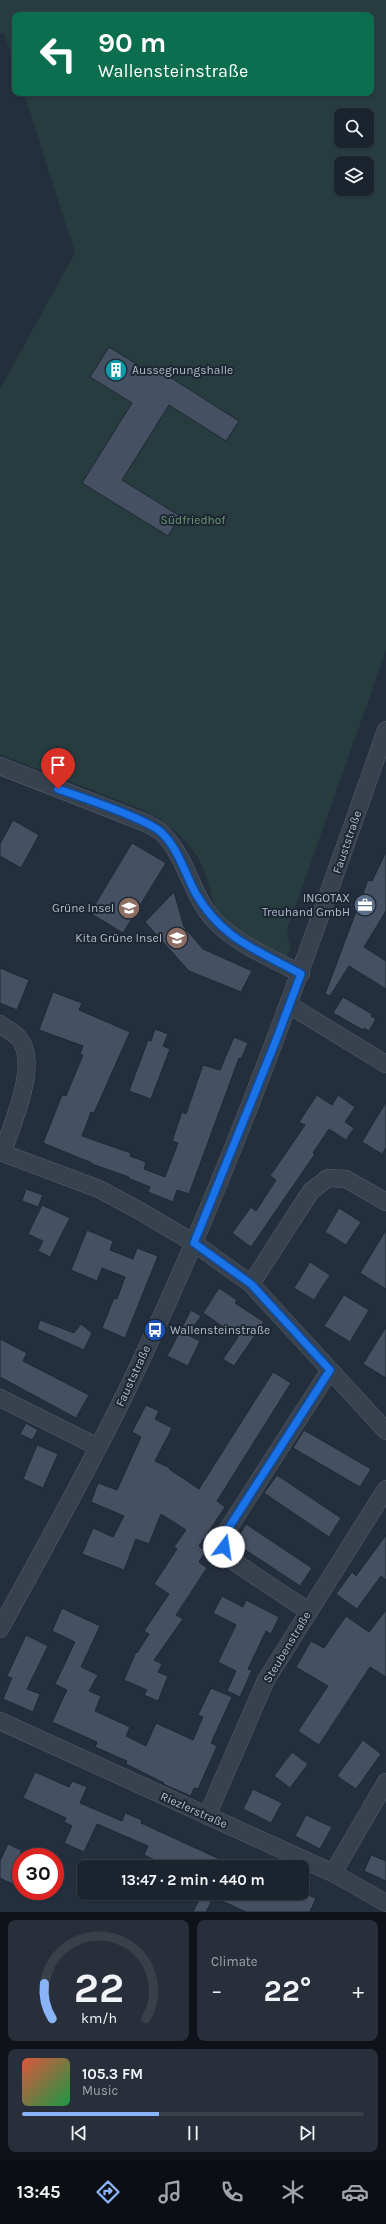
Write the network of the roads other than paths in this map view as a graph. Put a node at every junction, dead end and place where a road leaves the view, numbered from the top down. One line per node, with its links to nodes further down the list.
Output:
1 (386, 730): 3 (street, Fauststraße)
2 (0, 766): 3 (street)
3 (301, 974): 4 (street, Fauststraße)
4 (289, 1005): 6 (street); 9 (street, Fauststraße)
5 (0, 1024): 7 (street)
6 (386, 1064)
7 (1, 1152): 9 (street)
8 (386, 1202): 10 (street)
9 (194, 1243): 10 (street); 14 (street, Fauststraße)
10 (251, 1284): 11 (street)
11 (330, 1370): 13 (street); 16 (street)
12 (0, 1398): 14 (street)
13 (386, 1431)
14 (98, 1448): 17 (street, Fauststraße)
15 (386, 1488): 16 (street, Steubenstraße)
16 (308, 1611): 20 (street, Steubenstraße)
17 (0, 1629)
18 (0, 1721): 20 (street, Riezlerstraße)
19 (386, 1782): 21 (street)
20 (207, 1816): 21 (street, Riezlerstraße)
21 (333, 1873): 22 (street, Riezlerstraße)
22 (386, 1903)

